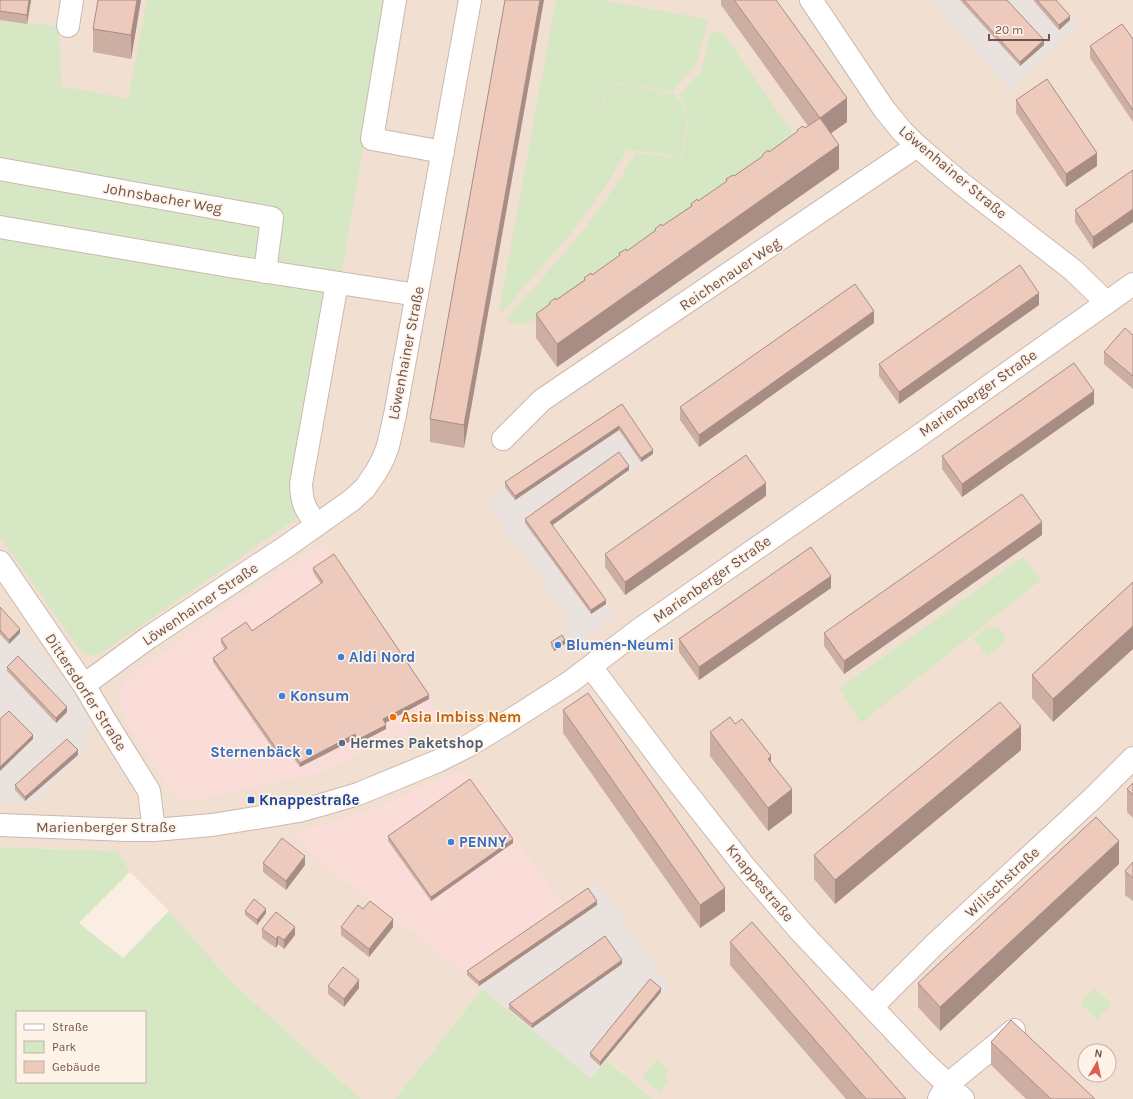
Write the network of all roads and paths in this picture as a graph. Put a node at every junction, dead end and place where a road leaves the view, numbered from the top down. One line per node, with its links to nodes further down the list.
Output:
1 (72, 0): 5 (street)
2 (394, 0): 7 (street)
3 (470, 0): 7 (street, Löwenhainer Straße)
4 (811, 0): 6 (street, Löwenhainer Straße)
5 (68, 26)
6 (917, 146): 14 (street, Löwenhainer Straße); 15 (street, Reichenauer Weg)
7 (443, 152): 13 (street, Löwenhainer Straße)
8 (0, 169): 10 (street, Johnsbacher Weg)
9 (0, 228): 10 (street)
10 (265, 272): 11 (street)
11 (337, 283): 13 (street); 16 (street)
12 (1130, 290): 14 (street, Marienberger Straße)
13 (417, 295): 16 (street, Löwenhainer Straße)
14 (1106, 302): 18 (street, Marienberger Straße)
15 (503, 439)
16 (316, 524): 19 (street, Löwenhainer Straße)
17 (0, 562): 19 (street, Dittersdorfer Straße)
18 (591, 667): 22 (street, Marienberger Straße); 23 (street, Knappestraße)
19 (84, 685): 22 (street, Dittersdorfer Straße)
20 (1133, 758): 23 (street, Wilischstraße)
21 (0, 825): 22 (street, Marienberger Straße)
22 (154, 830)
23 (872, 1007): 25 (street, Knappestraße)
24 (1028, 1039): 25 (street, Knappestraße)
25 (950, 1094)

